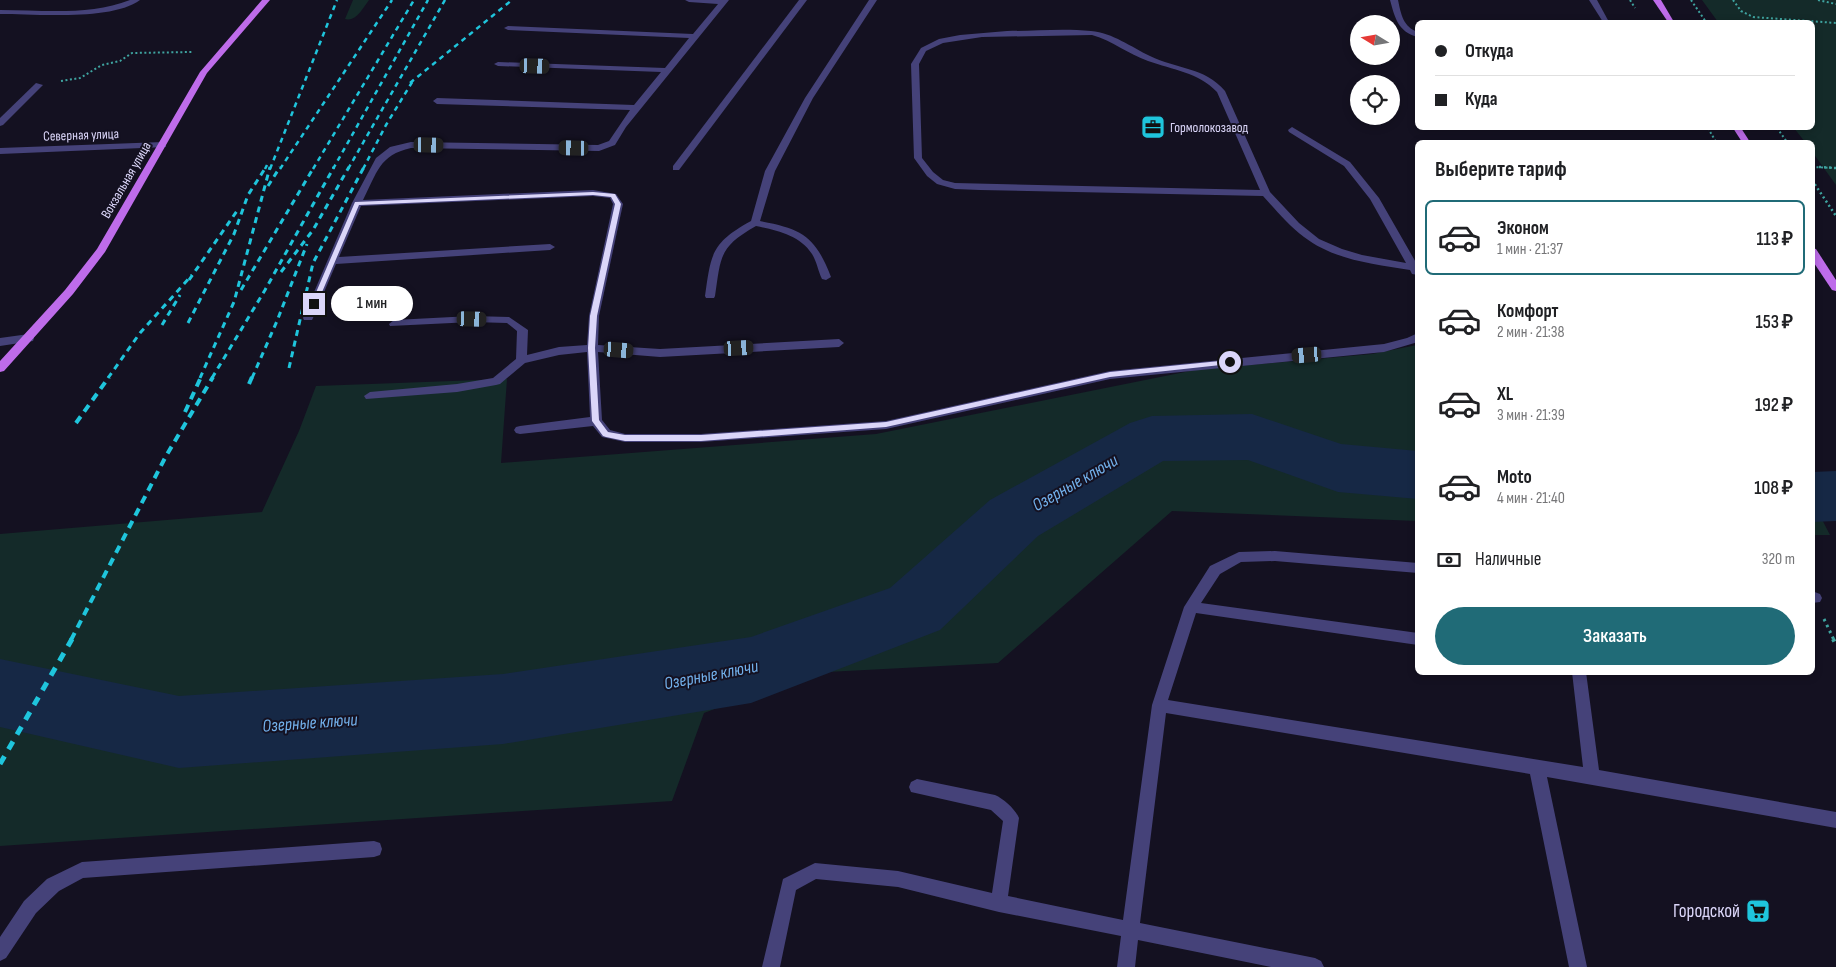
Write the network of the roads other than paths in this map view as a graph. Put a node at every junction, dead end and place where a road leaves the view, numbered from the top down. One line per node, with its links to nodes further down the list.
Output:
1 (136, 0): 10 (street)
2 (266, 0): 23 (main road, Вокзальная улица)
3 (689, 0): 9 (street)
4 (803, 0): 25 (street)
5 (872, 0): 28 (street)
6 (1394, 0): 14 (street)
7 (1593, 0): 11 (street)
8 (1657, 0): 12 (main road)
9 (724, 1): 15 (street)
10 (0, 12)
11 (1605, 20)
12 (1671, 20)
13 (508, 28): 15 (street)
14 (1415, 34)
15 (696, 36): 17 (street)
16 (498, 64): 17 (street)
17 (666, 70): 20 (street)
18 (39, 85): 21 (street)
19 (437, 101): 20 (street)
20 (637, 108): 27 (street)
21 (0, 123)
22 (1292, 130): 32 (street)
23 (163, 145): 24 (street, Северная улица); 38 (main road, Вокзальная улица)
24 (0, 151)
25 (676, 168)
26 (1266, 193): 26 (street); 32 (street)
27 (357, 203): 31 (street); 42 (street)
28 (754, 223): 33 (street); 35 (street)
29 (550, 247): 31 (street)
30 (1815, 256): 34 (main road)
31 (332, 261): 36 (street)
32 (1415, 270)
33 (826, 277)
34 (1836, 288)
35 (710, 296)
36 (308, 318)
37 (394, 324): 43 (street)
38 (29, 338): 40 (street); 44 (main road, Вокзальная улица)
39 (1415, 338): 46 (street)
40 (0, 342)
41 (839, 343): 42 (street)
42 (592, 348): 43 (street); 46 (street)
43 (520, 360): 45 (street)
44 (0, 368)
45 (370, 396)
46 (596, 421): 47 (street)
47 (520, 430)
48 (1415, 568): 49 (street)
49 (1191, 607): 50 (street); 52 (street)
50 (1415, 639)
51 (1579, 675): 54 (street)
52 (1159, 705): 53 (street); 59 (street)
53 (1538, 768): 54 (street); 64 (street)
54 (1592, 776): 56 (street)
55 (917, 787): 58 (street)
56 (1836, 820)
57 (374, 849): 60 (street)
58 (999, 903): 59 (street); 61 (street)
59 (1129, 929): 62 (street); 63 (street)
60 (0, 952)
61 (771, 967)
62 (1126, 967)
63 (1315, 967)
64 (1578, 967)

